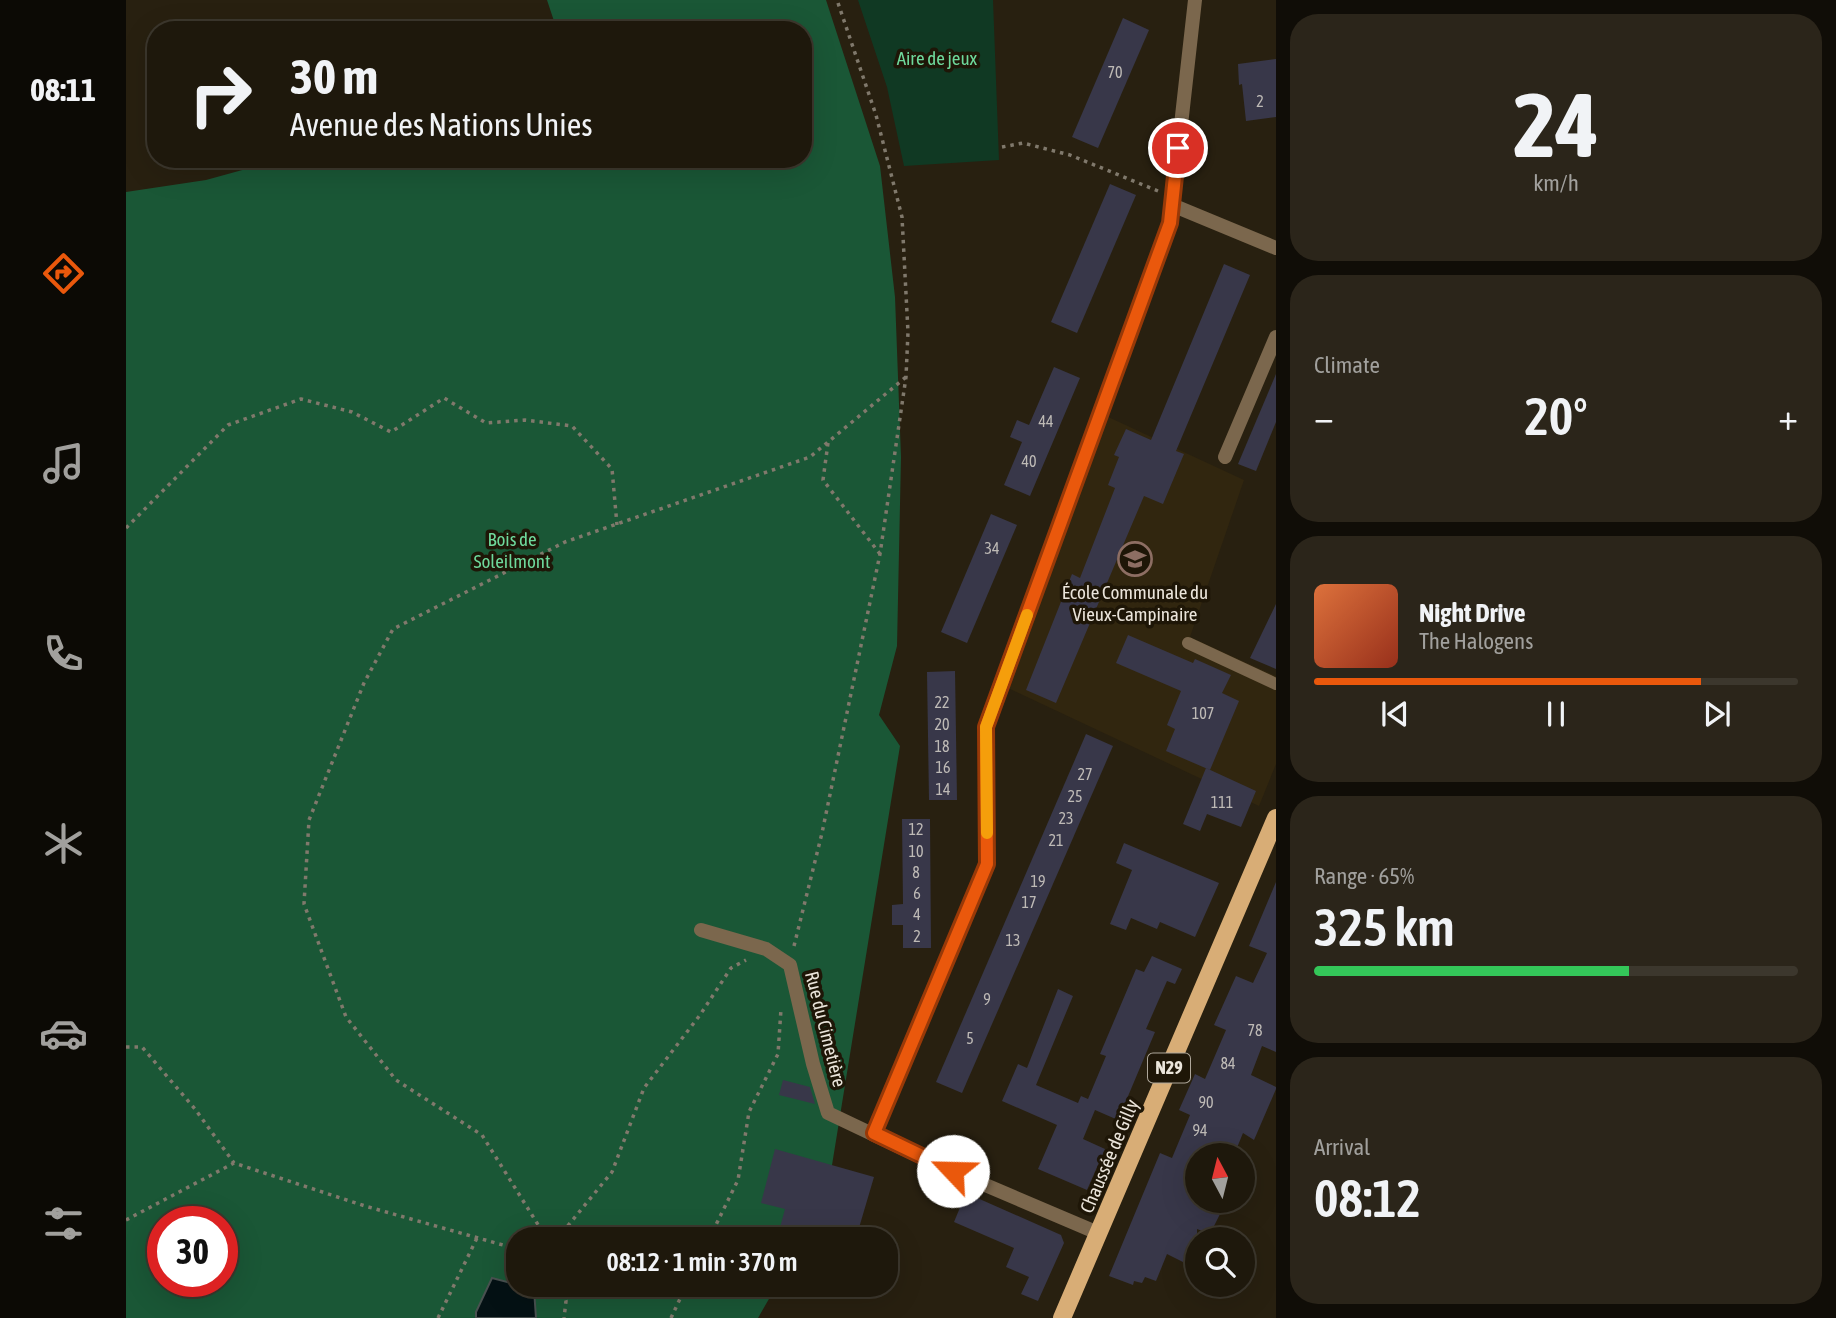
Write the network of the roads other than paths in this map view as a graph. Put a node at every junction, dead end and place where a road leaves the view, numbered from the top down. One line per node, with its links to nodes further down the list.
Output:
1 (1195, 0): 2 (street)
2 (1173, 201): 3 (street); 10 (street)
3 (1276, 248)
4 (1276, 337): 5 (street)
5 (1225, 457)
6 (1188, 643): 7 (lane)
7 (1276, 684)
8 (1276, 818): 11 (main road, Chaussée de Gilly / N29)
9 (701, 930): 10 (street, Rue du Cimetière)
10 (874, 1133): 11 (street, Rue du Cimetière)
11 (1098, 1233): 12 (main road, Chaussée de Gilly / N29)
12 (1062, 1318)

